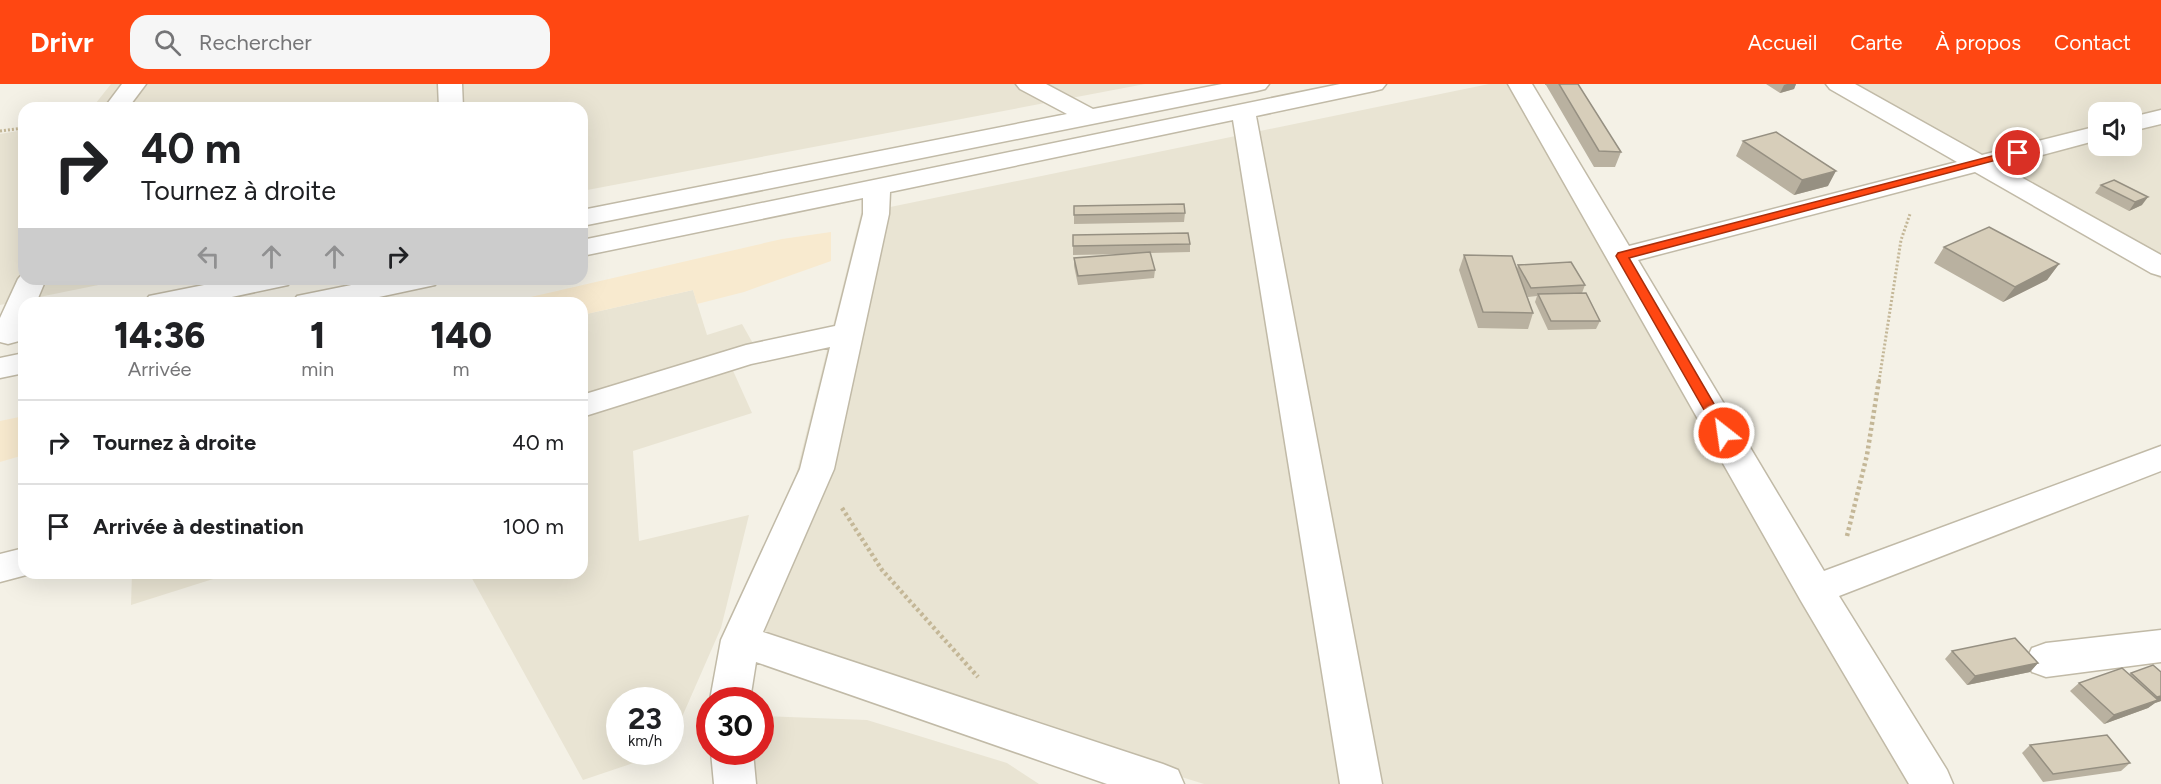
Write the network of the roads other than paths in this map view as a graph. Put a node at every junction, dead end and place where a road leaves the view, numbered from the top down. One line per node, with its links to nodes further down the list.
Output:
1 (134, 84): 8 (street)
2 (450, 84): 9 (street)
3 (1028, 84): 10 (street)
4 (1374, 84): 7 (street)
5 (1520, 84): 18 (street)
6 (1838, 84): 14 (street)
7 (1250, 97): 10 (street); 15 (street); 41 (street)
8 (120, 102)
9 (451, 102)
10 (1090, 117): 16 (street)
11 (2161, 117): 12 (street)
12 (2142, 122)
13 (2088, 136): 14 (street)
14 (1978, 163): 18 (street); 19 (street)
15 (877, 189): 17 (street); 26 (street)
16 (588, 217)
17 (588, 247)
18 (1622, 256): 33 (street)
19 (2161, 267)
20 (248, 285): 22 (street)
21 (396, 285): 23 (street)
22 (189, 297)
23 (336, 297)
24 (18, 316): 25 (street)
25 (11, 334)
26 (848, 334): 29 (street); 34 (street)
27 (18, 364): 28 (street)
28 (0, 368)
29 (588, 404)
30 (2161, 458): 33 (street)
31 (18, 564): 32 (street)
32 (0, 568)
33 (1825, 585): 42 (street)
34 (740, 640): 37 (street); 40 (street)
35 (2161, 646): 36 (street)
36 (2046, 660)
37 (732, 687)
38 (733, 765): 39 (street)
39 (735, 784)
40 (1163, 784)
41 (1361, 784)
42 (1932, 784)

